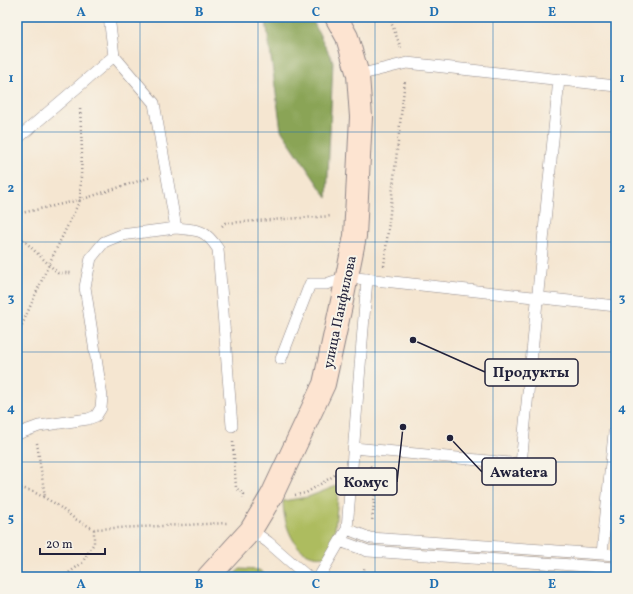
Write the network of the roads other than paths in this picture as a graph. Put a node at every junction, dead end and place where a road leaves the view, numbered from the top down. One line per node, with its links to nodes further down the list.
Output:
1 (109, 17): 3 (lane)
2 (336, 17): 4 (street, улица Панфилова)
3 (114, 56): 7 (lane); 8 (lane)
4 (358, 75): 5 (lane); 9 (street, улица Панфилова)
5 (559, 79): 6 (lane); 10 (lane)
6 (616, 86)
7 (17, 139)
8 (176, 228): 13 (lane); 15 (lane)
9 (357, 278): 10 (lane); 12 (lane); 16 (lane); 17 (street, улица Панфилова)
10 (538, 297): 11 (lane); 16 (lane)
11 (616, 306)
12 (281, 359)
13 (232, 426)
14 (616, 433): 20 (lane)
15 (17, 434)
16 (354, 448): 18 (lane)
17 (242, 527): 23 (street, улица Панфилова); 24 (lane)
18 (347, 529): 19 (lane); 20 (lane)
19 (340, 541): 22 (lane); 25 (lane)
20 (602, 554): 21 (lane)
21 (616, 555)
22 (616, 568)
23 (208, 577)
24 (308, 577)
25 (319, 577)

